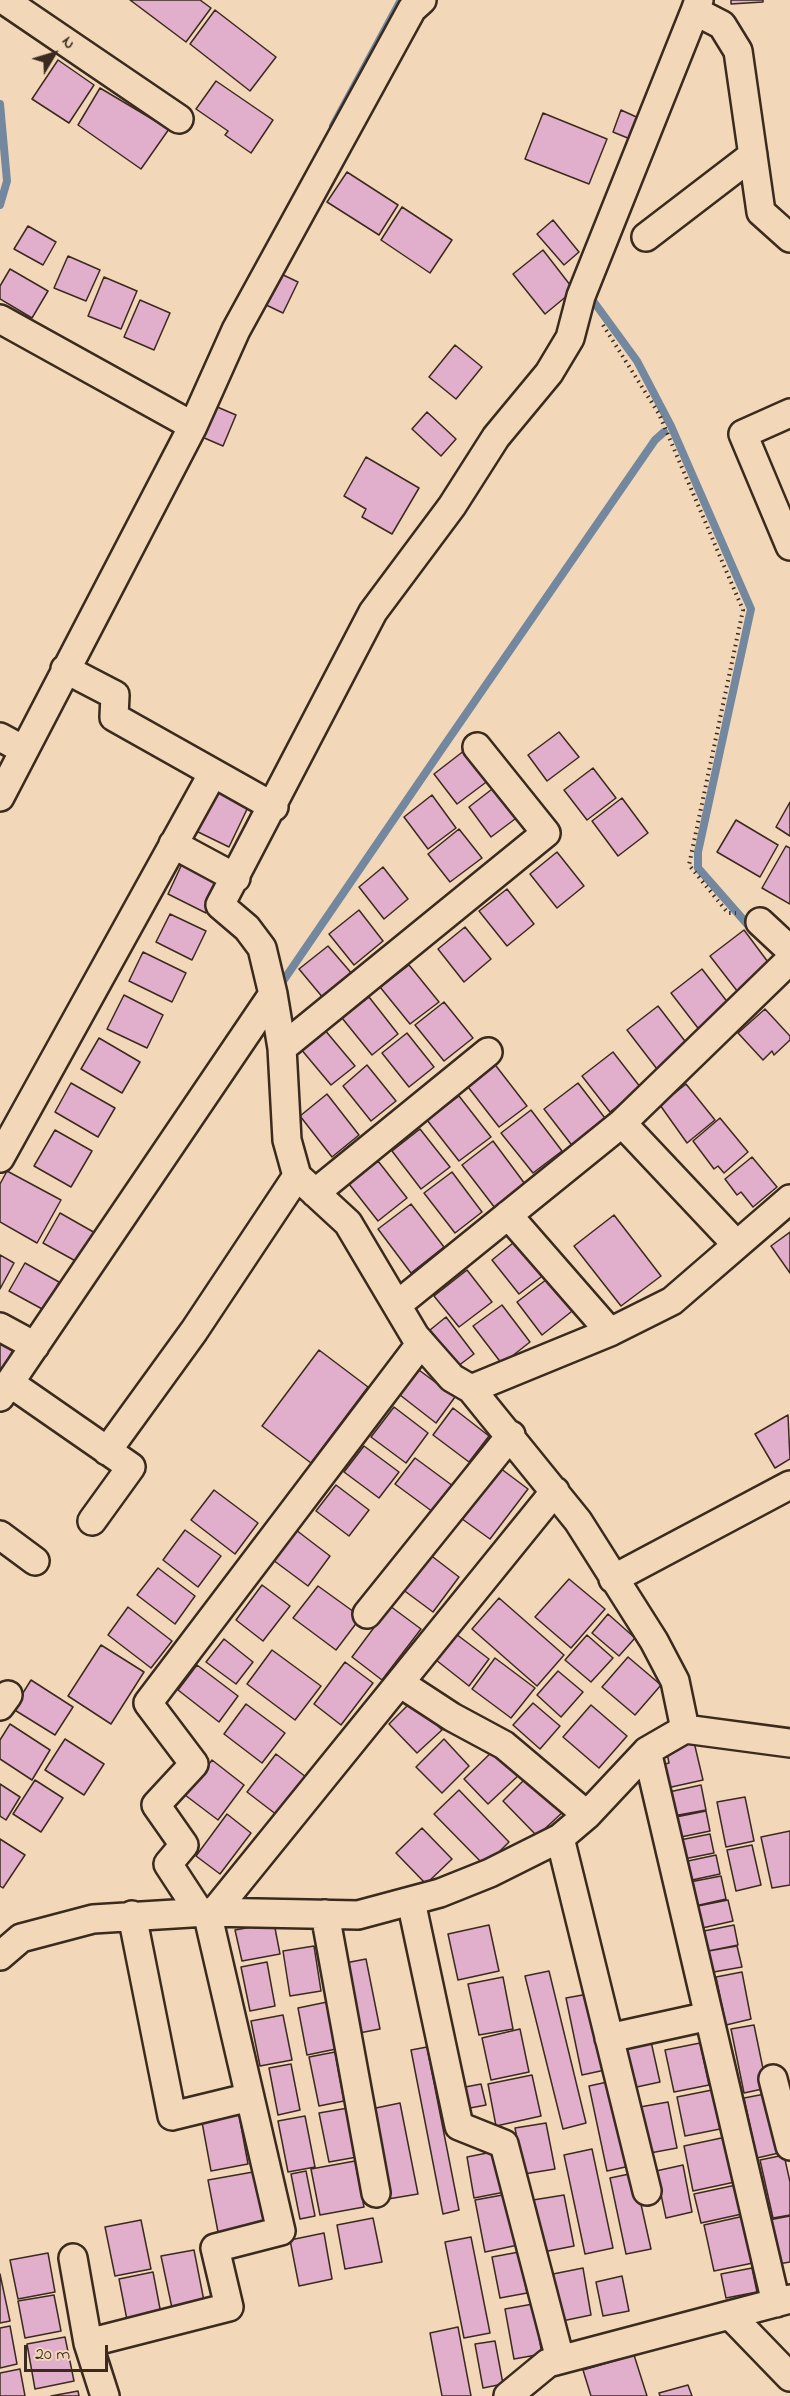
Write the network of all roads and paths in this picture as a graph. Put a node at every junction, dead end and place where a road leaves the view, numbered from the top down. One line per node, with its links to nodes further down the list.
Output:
1 (1, 0): 4 (street)
2 (422, 0): 11 (street)
3 (697, 6): 5 (street); 8 (street)
4 (179, 119)
5 (753, 155): 6 (street); 7 (street)
6 (646, 237)
7 (790, 238)
8 (581, 296): 18 (street); 21 (path)
9 (0, 319): 11 (street)
10 (790, 413): 12 (street)
11 (187, 422): 13 (street)
12 (790, 546)
13 (65, 669): 14 (street); 16 (street)
14 (13, 744): 17 (street)
15 (477, 747): 26 (street)
16 (213, 772): 18 (street); 19 (street)
17 (0, 797)
18 (274, 807): 20 (street)
19 (173, 844): 20 (street); 29 (street)
20 (236, 878): 25 (street)
21 (732, 913)
22 (760, 922): 23 (street)
23 (790, 950)
24 (790, 960): 28 (street)
25 (273, 994): 26 (street); 38 (street)
26 (282, 1048): 30 (street)
27 (488, 1052): 30 (street)
28 (622, 1123): 32 (street); 33 (street)
29 (0, 1158)
30 (306, 1184): 34 (street); 42 (street)
31 (790, 1199): 33 (street)
32 (508, 1215): 34 (street); 36 (street)
33 (736, 1244): 36 (street)
34 (397, 1305): 37 (street)
35 (0, 1327): 38 (street)
36 (610, 1332): 39 (street)
37 (421, 1343): 39 (street); 57 (street)
38 (35, 1346): 40 (street)
39 (471, 1389): 41 (street)
40 (5, 1390): 42 (street)
41 (511, 1435): 44 (street); 49 (street)
42 (107, 1451): 45 (street)
43 (790, 1485): 48 (street)
44 (555, 1491): 48 (street); 50 (street)
45 (92, 1521)
46 (0, 1535): 47 (street)
47 (35, 1561)
48 (613, 1579): 51 (street)
49 (367, 1614)
50 (400, 1683): 54 (street); 57 (street)
51 (685, 1729): 52 (street); 53 (street)
52 (790, 1746)
53 (647, 1751): 54 (street); 61 (street)
54 (587, 1815): 55 (street)
55 (560, 1838): 56 (street); 62 (street)
56 (411, 1901): 58 (street); 72 (street)
57 (207, 1913): 58 (street); 59 (street); 64 (street)
58 (325, 1914): 67 (street)
59 (132, 1916): 60 (street); 64 (street)
60 (0, 1956)
61 (709, 2016): 62 (street); 69 (street)
62 (609, 2038): 66 (street)
63 (772, 2079): 65 (street)
64 (250, 2097): 71 (street)
65 (790, 2146)
66 (647, 2191)
67 (376, 2193)
68 (73, 2258): 71 (street)
69 (783, 2301): 70 (street)
70 (730, 2315): 72 (street); 73 (street)
71 (88, 2343): 74 (street)
72 (560, 2360): 75 (street)
73 (790, 2377)
74 (105, 2396)
75 (508, 2396)

